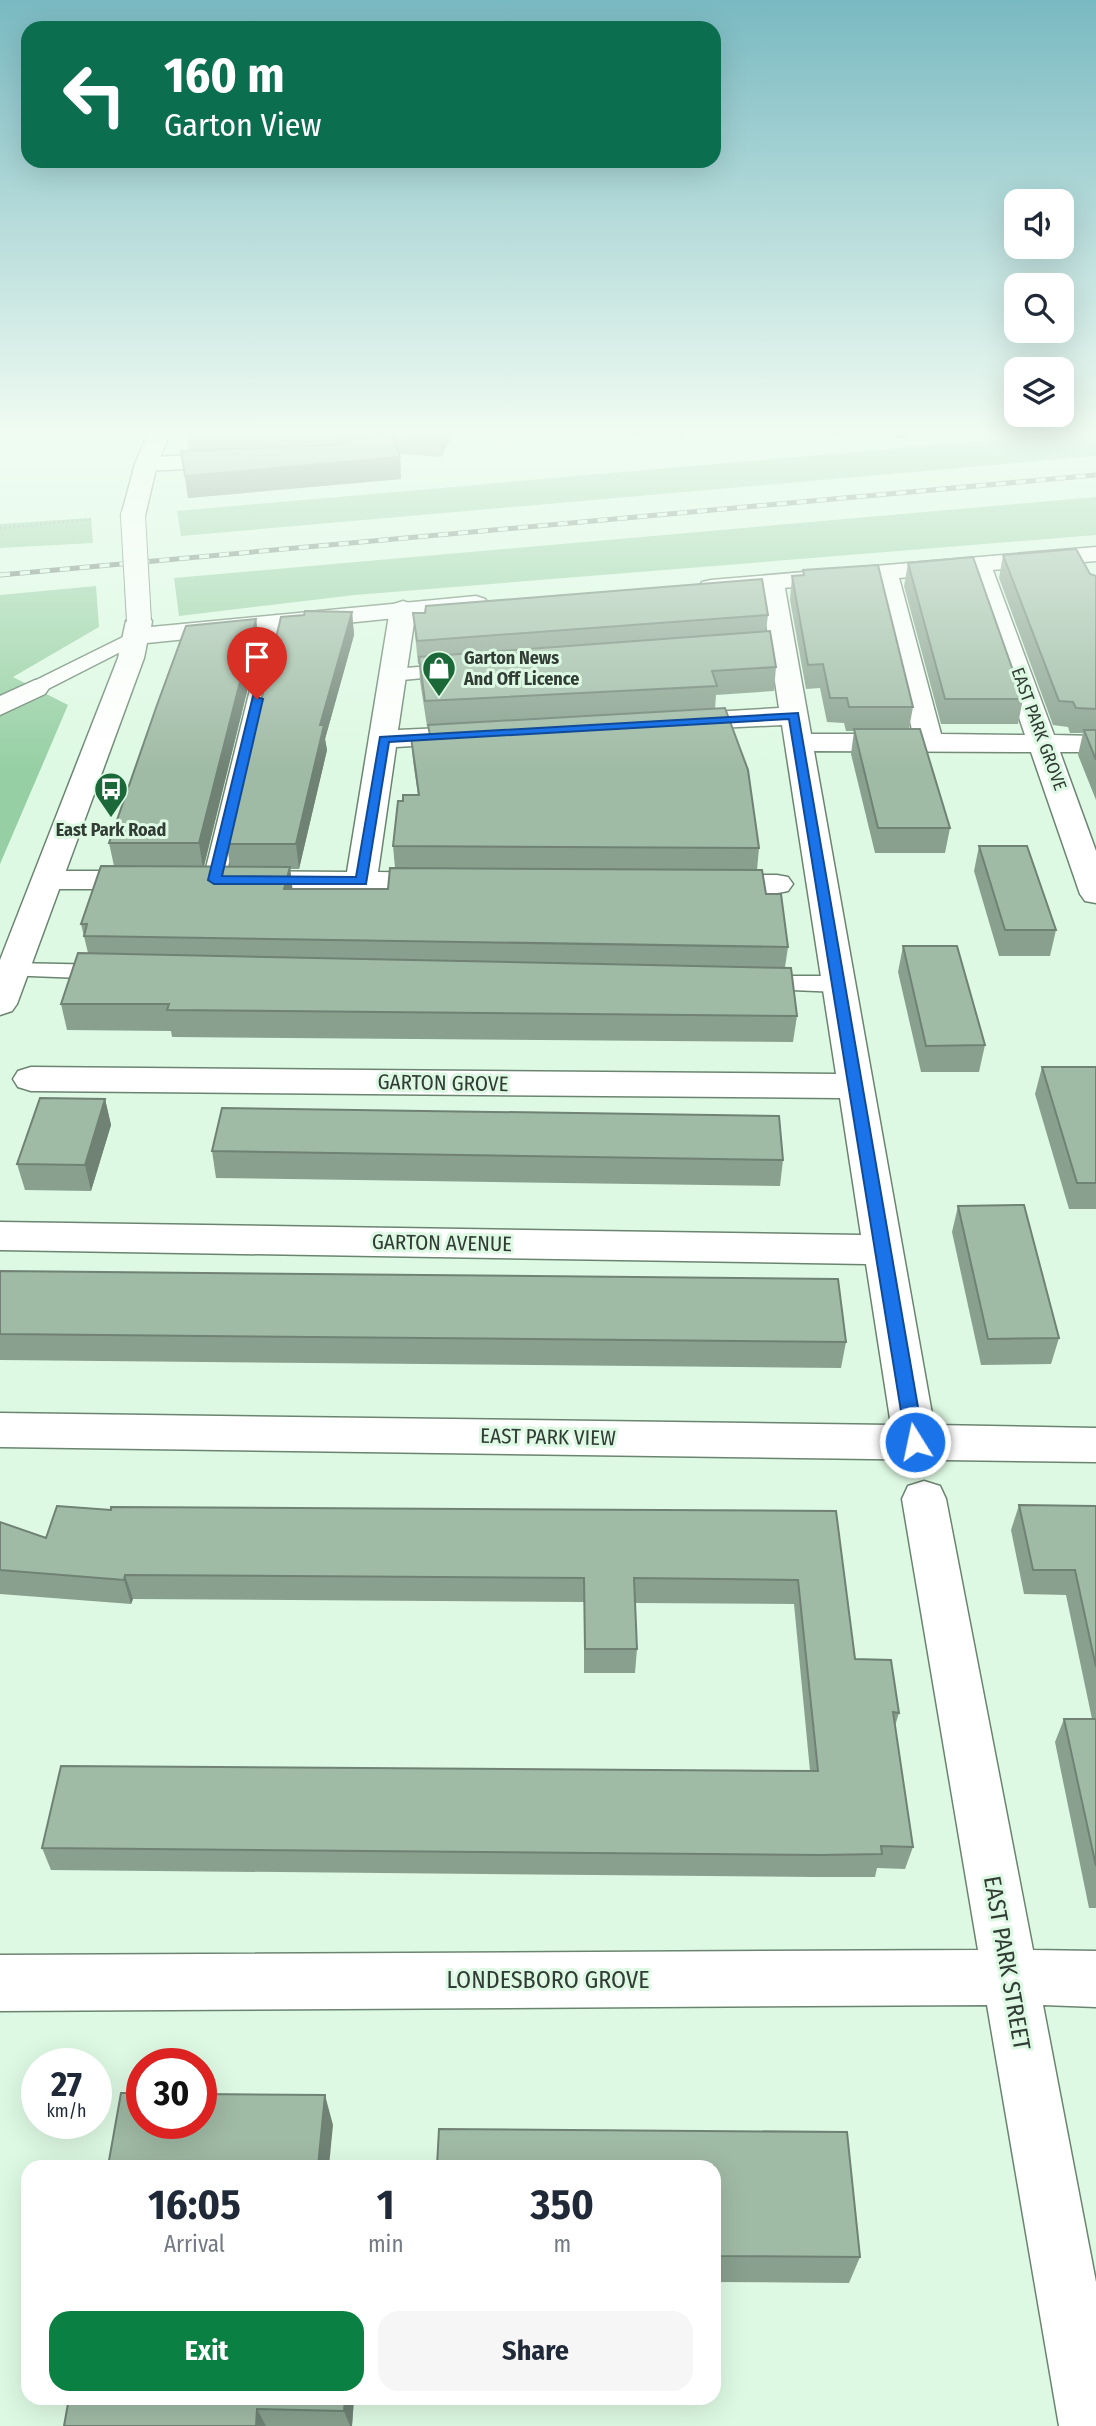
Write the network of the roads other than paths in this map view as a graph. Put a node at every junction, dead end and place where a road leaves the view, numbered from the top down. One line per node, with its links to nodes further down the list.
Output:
1 (134, 545): 11 (street, bridge)
2 (1087, 555): 3 (street); 5 (street)
3 (979, 565): 4 (street); 21 (street, EAST PARK GROVE)
4 (886, 573): 6 (street); 20 (street)
5 (1090, 579)
6 (772, 583): 7 (street); 17 (street)
7 (690, 589)
8 (498, 602): 9 (street)
9 (403, 609): 10 (street); 13 (street)
10 (276, 621): 11 (street); 24 (lane)
11 (138, 629): 14 (lane); 23 (street)
12 (476, 668): 13 (lane)
13 (392, 675): 19 (street)
14 (35, 688): 15 (street)
15 (0, 707)
16 (657, 724): 17 (street)
17 (796, 729): 20 (street); 33 (street)
18 (494, 733): 19 (street)
19 (384, 739): 25 (street)
20 (929, 743): 21 (street)
21 (1045, 744): 22 (street); 29 (street, EAST PARK GROVE)
22 (1096, 744)
23 (48, 880): 24 (street); 30 (street)
24 (191, 880): 25 (street)
25 (361, 881): 26 (street)
26 (472, 882)
27 (680, 884): 28 (street)
28 (777, 884)
29 (1096, 894)
30 (13, 970): 31 (lane); 34 (street)
31 (137, 972)
32 (729, 983): 33 (lane)
33 (839, 984): 36 (street)
34 (0, 1004)
35 (31, 1079): 36 (street, GARTON GROVE)
36 (856, 1086): 38 (street)
37 (0, 1236): 38 (street, GARTON AVENUE)
38 (883, 1251): 40 (street)
39 (0, 1430): 40 (street, EAST PARK VIEW)
40 (915, 1442): 41 (street, EAST PARK VIEW)
41 (1096, 1445)
42 (924, 1499): 43 (street, EAST PARK STREET)
43 (1009, 1977): 44 (street, LONDESBORO GROVE); 45 (street, LONDESBORO GROVE); 46 (street, EAST PARK STREET)
44 (1096, 1979)
45 (0, 1983)
46 (1091, 2426)

